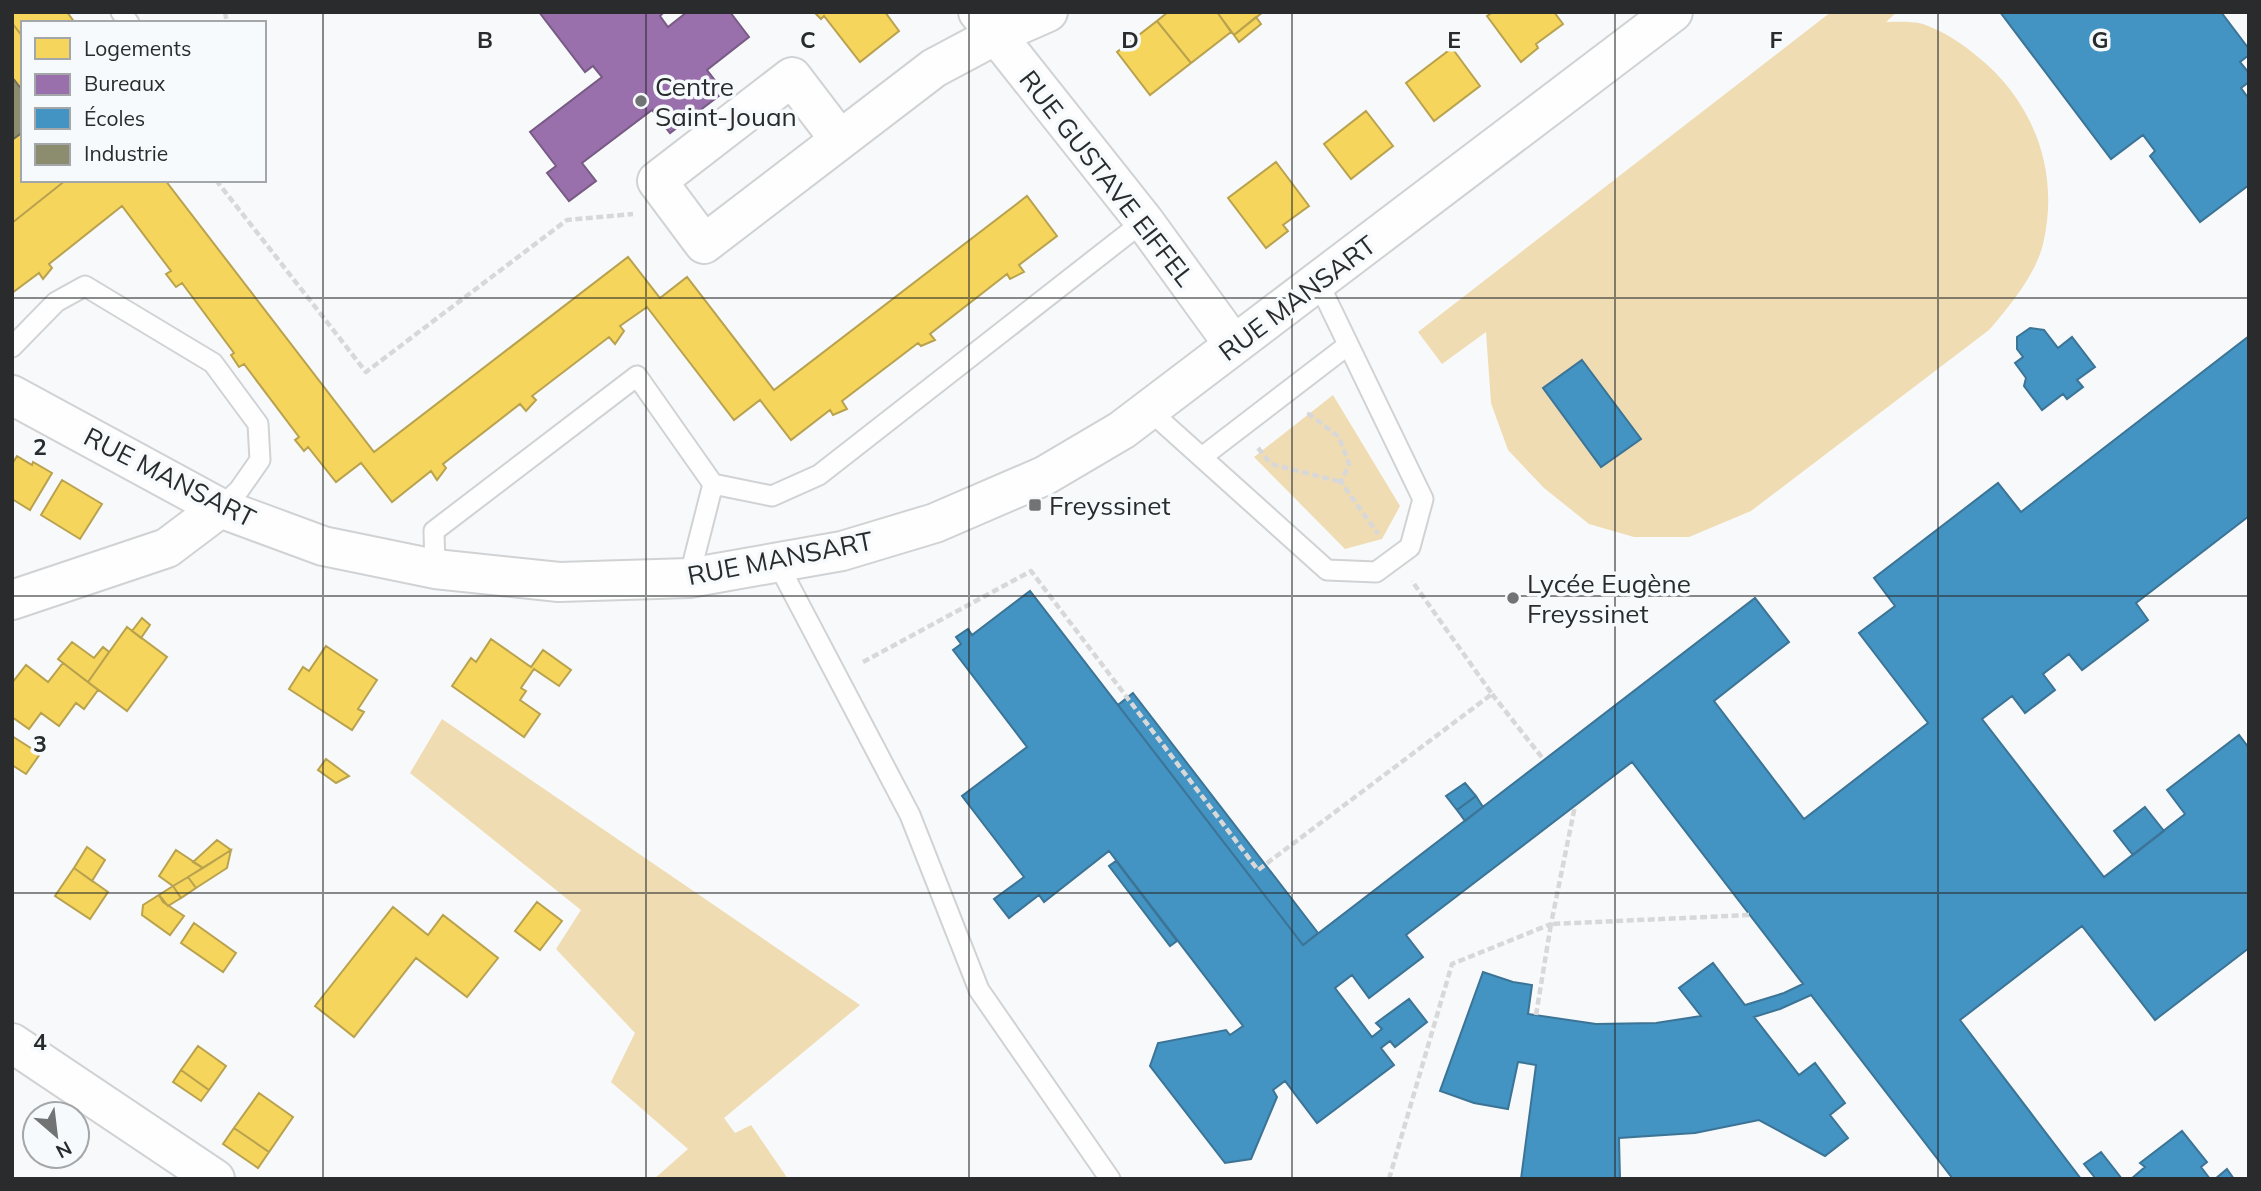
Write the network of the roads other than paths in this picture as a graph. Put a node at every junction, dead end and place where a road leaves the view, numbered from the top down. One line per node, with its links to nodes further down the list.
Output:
1 (1048, 12): 3 (street)
2 (1673, 12): 6 (street, RUE MANSART)
3 (987, 24): 4 (street); 5 (street, RUE GUSTAVE EIFFEL)
4 (840, 140): 4 (street)
5 (1144, 221): 7 (street, RUE GUSTAVE EIFFEL); 13 (lane)
6 (1318, 282): 7 (street, RUE MANSART); 8 (lane)
7 (1234, 345): 11 (street, RUE MANSART)
8 (1348, 345): 12 (lane); 12 (lane)
9 (12, 347): 14 (lane)
10 (12, 395): 14 (street, RUE MANSART)
11 (1149, 410): 12 (lane); 15 (street, RUE MANSART)
12 (1202, 457)
13 (713, 484): 16 (lane); 17 (lane)
14 (220, 508): 16 (street, RUE MANSART); 18 (street)
15 (778, 564): 17 (street, RUE MANSART); 21 (lane)
16 (435, 569): 17 (street, RUE MANSART)
17 (689, 578)
18 (12, 600)
19 (12, 1043): 20 (street)
20 (215, 1179)
21 (1110, 1179)

